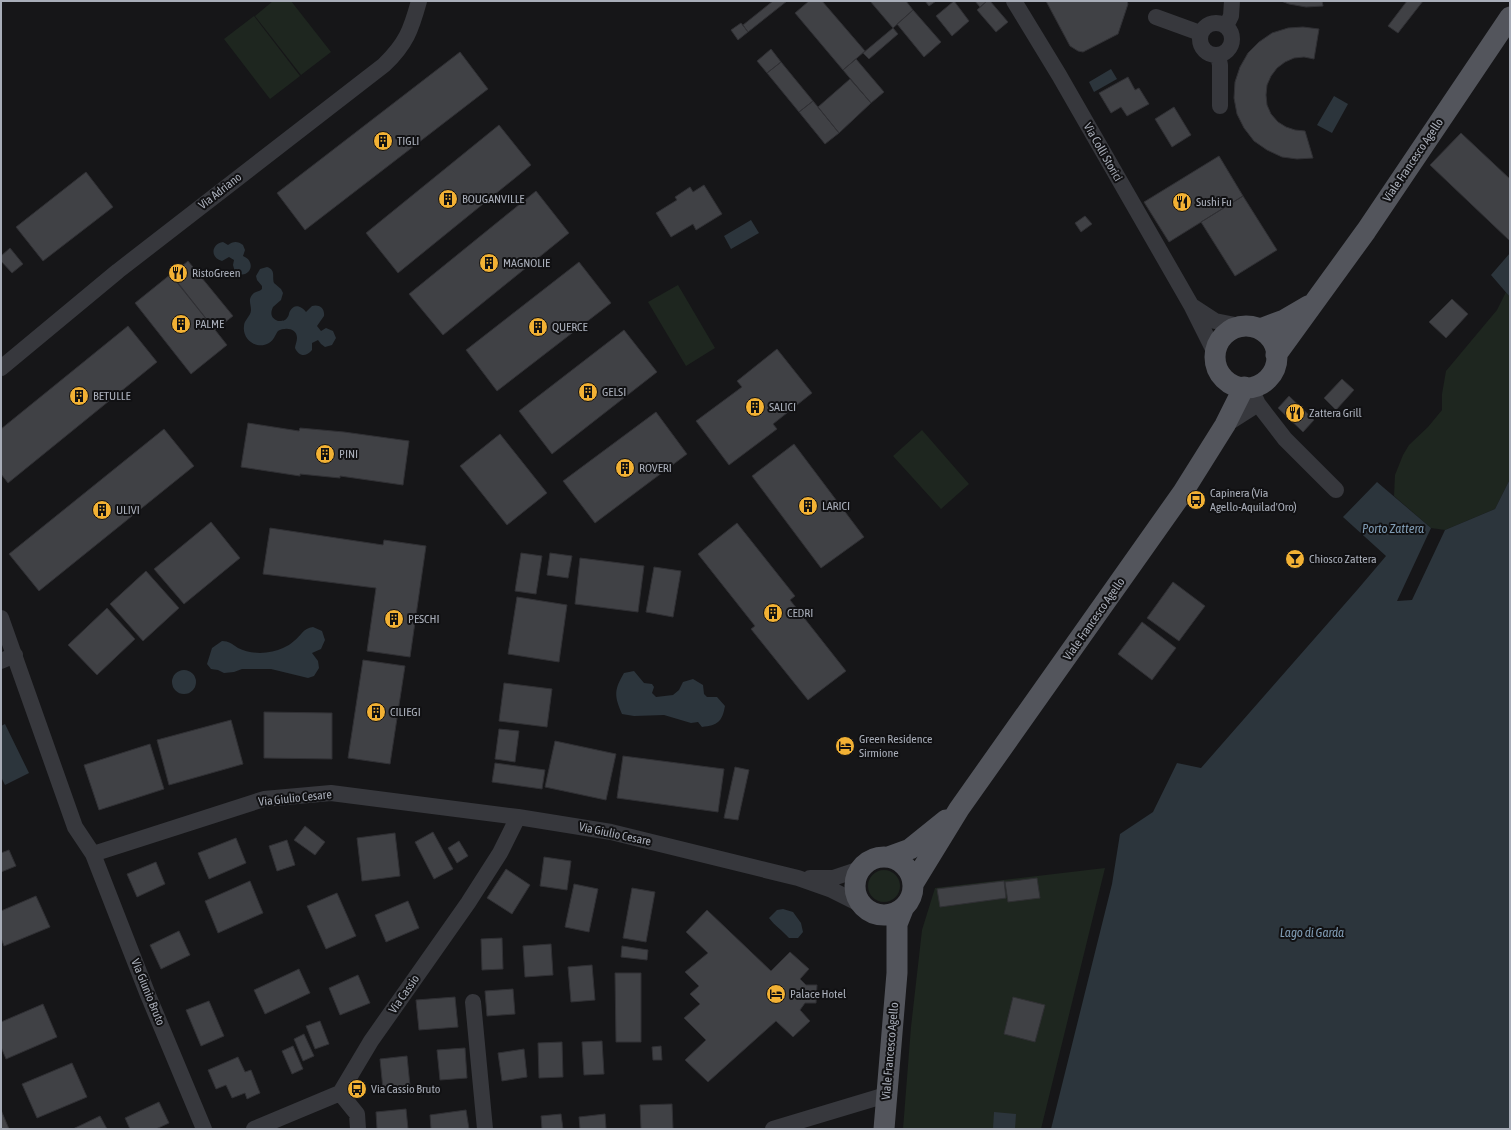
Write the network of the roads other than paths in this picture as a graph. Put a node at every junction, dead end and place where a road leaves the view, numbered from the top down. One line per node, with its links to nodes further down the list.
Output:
1 (419, 1): 15 (street, Via Adriano)
2 (1014, 1): 11 (street, Via Colli Storici)
3 (1232, 1): 6 (street)
4 (1156, 17): 7 (street)
5 (1510, 17): 10 (main road, Viale Francesco Agello)
6 (1226, 26): 7 (street); 8 (street)
7 (1200, 33): 8 (street)
8 (1218, 55): 9 (street)
9 (1220, 106)
10 (1315, 301): 12 (main road, Viale Francesco Agello); 14 (main road, Viale Francesco Agello)
11 (1190, 305): 12 (street, Via Colli Storici); 13 (street, Via Colli Storici)
12 (1250, 328): 13 (main road); 14 (main road)
13 (1215, 353): 16 (main road)
14 (1276, 355): 17 (main road)
15 (1, 368)
16 (1221, 375): 17 (main road); 18 (main road)
17 (1252, 393): 18 (main road, Viale Francesco Agello); 19 (street)
18 (1225, 425): 22 (main road, Viale Francesco Agello)
19 (1336, 490)
20 (1, 618): 21 (street)
21 (8, 658): 24 (street)
22 (959, 809): 25 (main road, Viale Francesco Agello); 28 (main road, Viale Francesco Agello)
23 (518, 817): 24 (street, Via Giulio Cesare); 27 (street, Via Giulio Cesare); 33 (street, Via Cassio)
24 (93, 854): 35 (street, Via Giunio Bruto)
25 (888, 857): 26 (main road); 28 (main road)
26 (860, 869): 27 (street, Via Giulio Cesare); 29 (main road)
27 (798, 878): 29 (street, Via Giulio Cesare)
28 (913, 884): 30 (main road)
29 (866, 909): 30 (main road); 31 (main road, Viale Francesco Agello)
30 (903, 909): 31 (main road, Viale Francesco Agello)
31 (897, 973): 34 (main road, Viale Francesco Agello)
32 (474, 1002): 38 (street)
33 (340, 1093): 36 (street); 37 (street)
34 (886, 1095): 39 (street); 40 (main road, Viale Francesco Agello)
35 (204, 1129)
36 (254, 1129)
37 (358, 1129)
38 (486, 1129)
39 (773, 1129)
40 (884, 1129)

